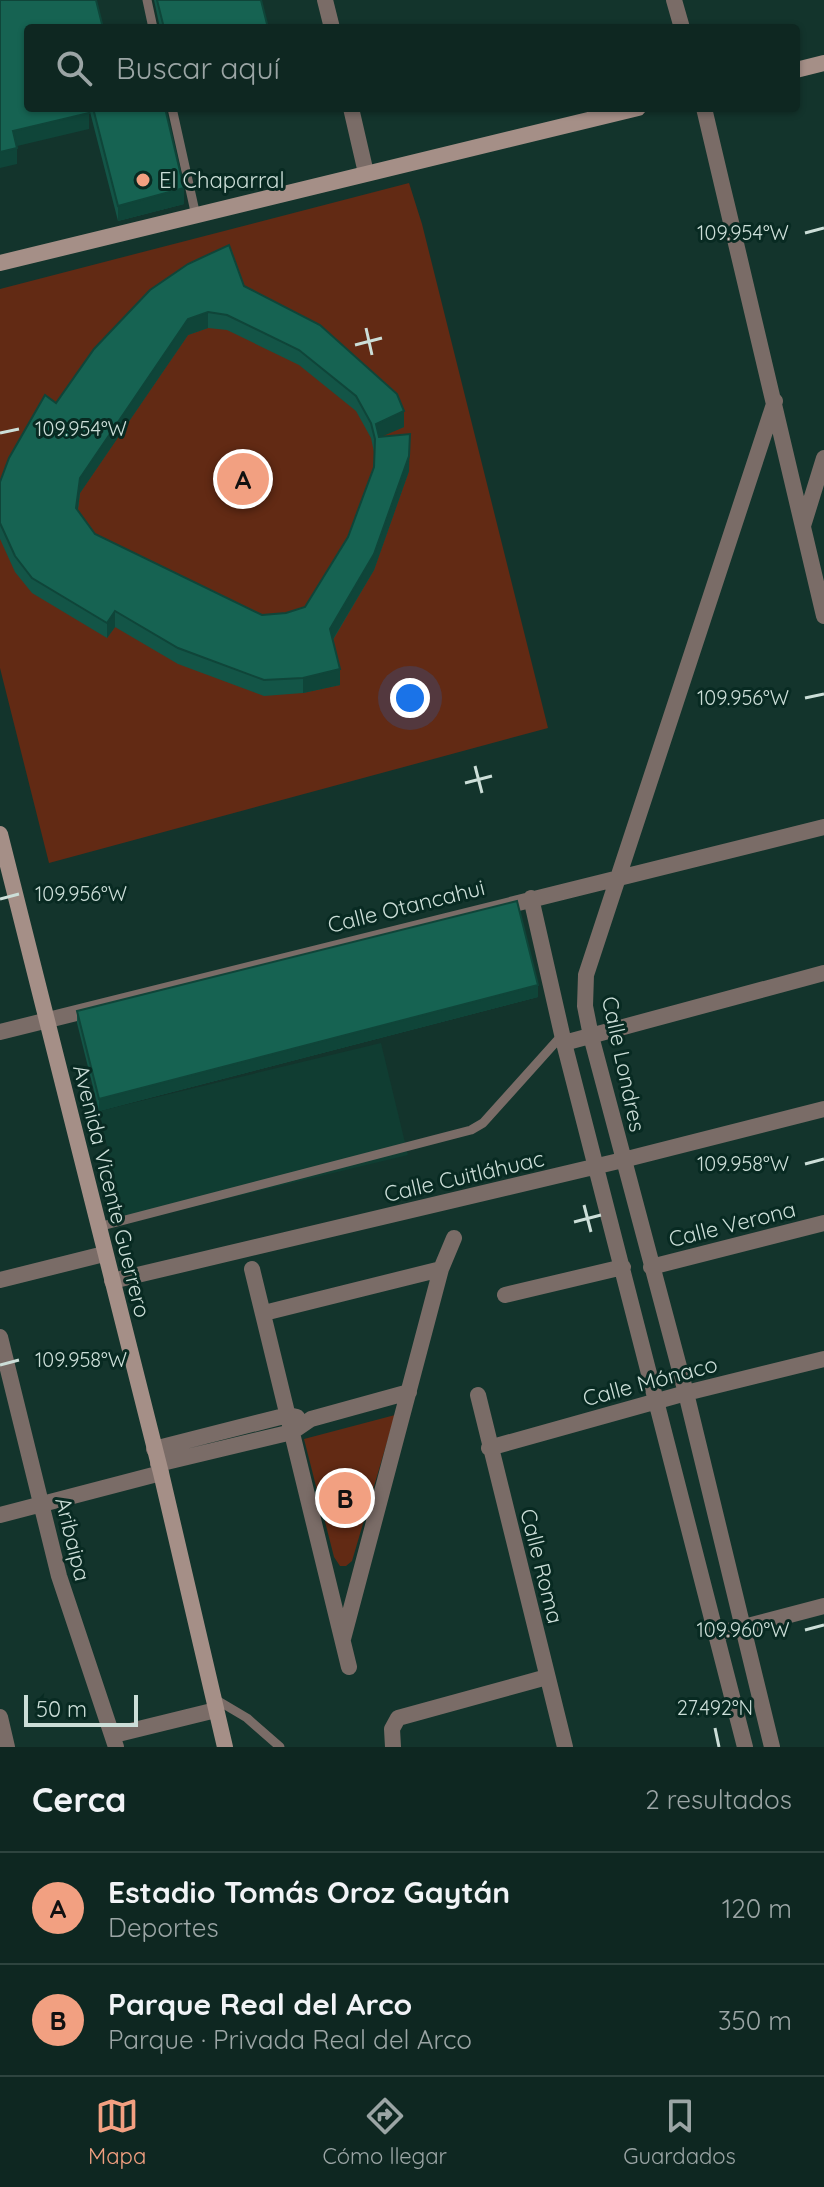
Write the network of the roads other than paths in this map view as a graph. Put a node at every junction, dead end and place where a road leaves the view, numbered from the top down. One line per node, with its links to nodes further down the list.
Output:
1 (147, 0): 4 (lane)
2 (325, 0): 5 (street)
3 (674, 0): 6 (street)
4 (152, 24)
5 (331, 24)
6 (681, 24)
7 (824, 63): 8 (main road)
8 (800, 69)
9 (173, 112): 14 (lane)
10 (352, 112): 13 (street)
11 (621, 112): 13 (main road)
12 (705, 112): 16 (street)
13 (366, 173): 14 (main road)
14 (196, 216): 15 (main road)
15 (0, 263)
16 (775, 401): 18 (street); 22 (street, Calle Londres)
17 (824, 458): 18 (street)
18 (802, 527): 19 (street)
19 (824, 616)
20 (824, 827): 22 (street, Calle Otancahui)
21 (0, 834): 25 (main road, Avenida Vicente Guerrero)
22 (618, 877): 23 (street, Calle Otancahui); 27 (street, Calle Londres)
23 (531, 898): 25 (street, Calle Otancahui); 28 (street)
24 (824, 973): 27 (street)
25 (46, 1019): 26 (street, Calle Otancahui); 33 (main road, Avenida Vicente Guerrero)
26 (0, 1032)
27 (591, 1036): 28 (street); 30 (street, Calle Londres)
28 (564, 1038): 31 (street); 33 (lane)
29 (824, 1109): 30 (street, Calle Cuitláhuac)
30 (623, 1160): 31 (street, Calle Cuitláhuac); 37 (street, Calle Londres)
31 (596, 1167): 36 (street); 41 (street, Calle Cuitláhuac)
32 (824, 1223): 37 (street, Calle Verona)
33 (98, 1227): 35 (main road, Avenida Vicente Guerrero)
34 (454, 1238): 39 (street)
35 (104, 1254): 40 (street); 41 (main road, Avenida Vicente Guerrero)
36 (623, 1267): 42 (street); 49 (street)
37 (651, 1267): 47 (street, Calle Londres)
38 (252, 1269): 43 (street)
39 (441, 1269): 43 (street); 46 (street)
40 (0, 1280)
41 (112, 1281): 54 (main road, Avenida Vicente Guerrero)
42 (505, 1295)
43 (264, 1313): 50 (street)
44 (0, 1337): 55 (street, Aribaipa)
45 (824, 1359): 47 (street, Calle Mónaco)
46 (409, 1392): 51 (street); 60 (street)
47 (686, 1393): 49 (street, Calle Mónaco); 58 (street, Calle Londres)
48 (478, 1395): 53 (street, Calle Roma)
49 (658, 1400): 53 (street, Calle Mónaco); 59 (street)
50 (288, 1415): 51 (street); 52 (street); 54 (street)
51 (311, 1419): 52 (street)
52 (292, 1432): 54 (street); 60 (street)
53 (489, 1448): 62 (street, Calle Roma)
54 (158, 1462): 55 (street); 63 (main road, Avenida Vicente Guerrero)
55 (42, 1504): 56 (street); 65 (street, Aribaipa)
56 (0, 1515)
57 (824, 1606): 58 (street)
58 (743, 1628): 59 (street); 72 (street, Calle Londres)
59 (717, 1634): 71 (street)
60 (343, 1639): 61 (street)
61 (349, 1667)
62 (547, 1677): 69 (street); 70 (street, Calle Roma)
63 (214, 1704): 65 (street); 67 (main road, Avenida Vicente Guerrero); 68 (lane)
64 (0, 1717): 66 (street)
65 (115, 1741)
66 (7, 1747)
67 (225, 1747)
68 (280, 1747)
69 (393, 1747)
70 (565, 1747)
71 (745, 1747)
72 (772, 1747)

